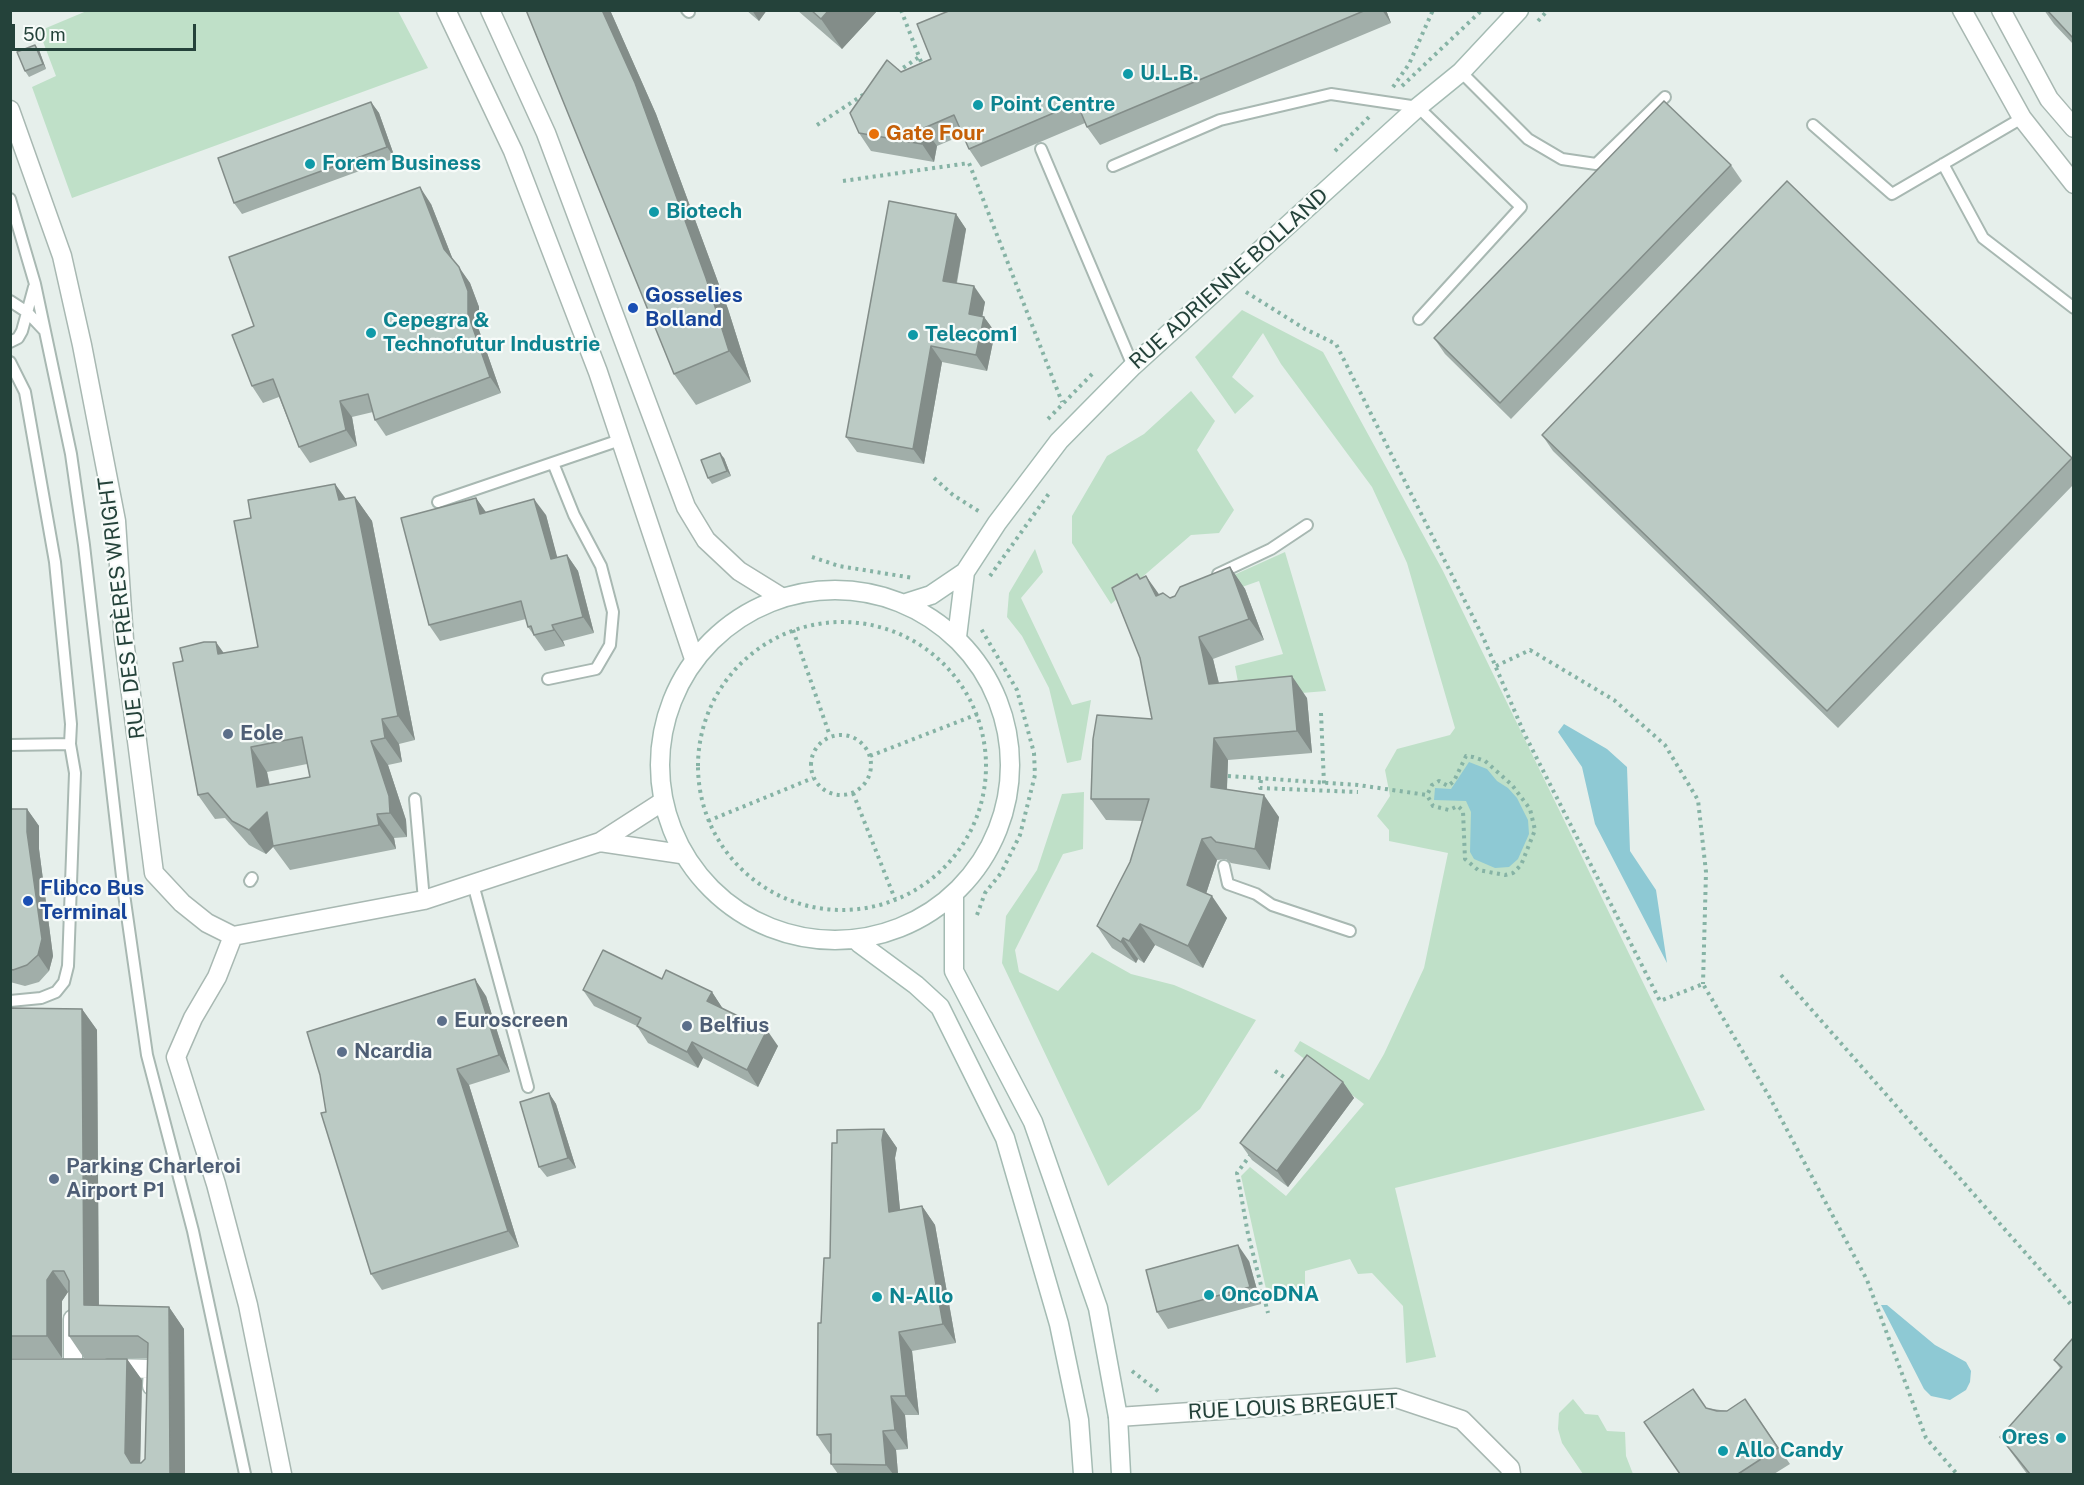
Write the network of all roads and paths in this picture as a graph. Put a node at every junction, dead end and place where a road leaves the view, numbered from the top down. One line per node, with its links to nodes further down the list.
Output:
1 (446, 10): 44 (street)
2 (490, 10): 58 (street)
3 (901, 10): 11 (path)
4 (1433, 10): 17 (path)
5 (1482, 10): 17 (path)
6 (1519, 10): 12 (street, RUE ADRIENNE BOLLAND)
7 (1548, 10): 10 (path)
8 (1962, 10): 20 (street)
9 (2001, 10): 23 (street)
10 (1533, 26)
11 (919, 57): 13 (path); 14 (path)
12 (1461, 72): 16 (lane); 18 (street, RUE ADRIENNE BOLLAND)
13 (926, 73)
14 (891, 76)
15 (872, 88): 21 (path)
16 (1665, 97)
17 (1382, 103): 18 (lane); 26 (lane)
18 (1418, 107): 30 (street, RUE ADRIENNE BOLLAND); 38 (lane)
19 (10, 110): 91 (street, RUE DES FRÈRES WRIGHT)
20 (2022, 118): 25 (lane); 28 (street)
21 (817, 125)
22 (1813, 125): 25 (lane)
23 (2073, 128)
24 (1041, 149): 42 (lane)
25 (1943, 164): 36 (lane)
26 (1113, 166)
27 (843, 181): 43 (path)
28 (2073, 184)
29 (10, 199): 32 (lane)
30 (1228, 280): 33 (path); 42 (street, RUE ADRIENNE BOLLAND)
31 (1254, 283): 33 (path)
32 (35, 284): 37 (lane); 39 (lane)
33 (1245, 291): 34 (path); 64 (path)
34 (1237, 298)
35 (10, 301): 37 (lane)
36 (2073, 308)
37 (27, 312): 39 (lane); 40 (lane)
38 (1419, 319)
39 (44, 331): 107 (lane)
40 (10, 342)
41 (10, 362): 69 (lane)
42 (1133, 366): 54 (street, RUE ADRIENNE BOLLAND)
43 (1040, 428)
44 (620, 440): 45 (lane); 63 (street)
45 (553, 463): 48 (lane); 65 (lane)
46 (934, 478): 50 (path)
47 (1053, 488): 57 (path)
48 (438, 502)
49 (986, 504): 50 (path)
50 (981, 512): 51 (path)
51 (975, 520)
52 (1307, 525): 56 (lane)
53 (812, 557): 55 (path)
54 (965, 572): 59 (street, RUE ADRIENNE BOLLAND); 62 (street, RUE ADRIENNE BOLLAND)
55 (920, 578)
56 (1208, 579)
57 (987, 580)
58 (781, 597): 59 (street); 63 (street)
59 (906, 603): 62 (street)
60 (977, 623): 89 (path)
61 (793, 630): 67 (path); 68 (path); 81 (path)
62 (957, 637): 86 (street)
63 (694, 659): 80 (street)
64 (1496, 666): 94 (path); 94 (path)
65 (548, 679)
66 (1321, 713): 75 (path)
67 (978, 714): 71 (path); 87 (path)
68 (830, 736): 71 (path); 73 (path)
69 (70, 744): 70 (lane); 95 (lane)
70 (10, 745)
71 (870, 756): 77 (path)
72 (1228, 776): 74 (path)
73 (813, 778): 77 (path); 81 (path)
74 (1261, 780): 75 (path); 76 (path)
75 (1324, 784): 78 (path)
76 (1358, 792)
77 (853, 793): 87 (path)
78 (1427, 795): 78 (path)
79 (415, 799): 88 (lane)
80 (662, 802): 82 (street); 83 (street)
81 (708, 821): 87 (path)
82 (600, 842): 83 (street); 85 (street)
83 (681, 854): 92 (street)
84 (1224, 866): 90 (lane)
85 (473, 884): 88 (street); 98 (lane)
86 (954, 897): 92 (street); 106 (street)
87 (896, 899)
88 (424, 900): 91 (street)
89 (974, 923)
90 (1350, 931)
91 (233, 936): 108 (street)
92 (859, 943): 109 (street)
93 (1781, 975): 101 (path)
94 (1703, 984): 112 (path)
95 (10, 1001)
96 (1275, 1071): 97 (path)
97 (1292, 1083)
98 (528, 1087)
99 (1258, 1145): 102 (path)
100 (73, 1302): 104 (street)
101 (2073, 1308)
102 (1268, 1313)
103 (52, 1368): 104 (street)
104 (73, 1368): 105 (street)
105 (152, 1403)
106 (1118, 1417): 110 (street); 111 (street, RUE LOUIS BREGUET)
107 (244, 1474)
108 (282, 1474)
109 (1083, 1474)
110 (1121, 1474)
111 (1511, 1474)
112 (1957, 1474)

